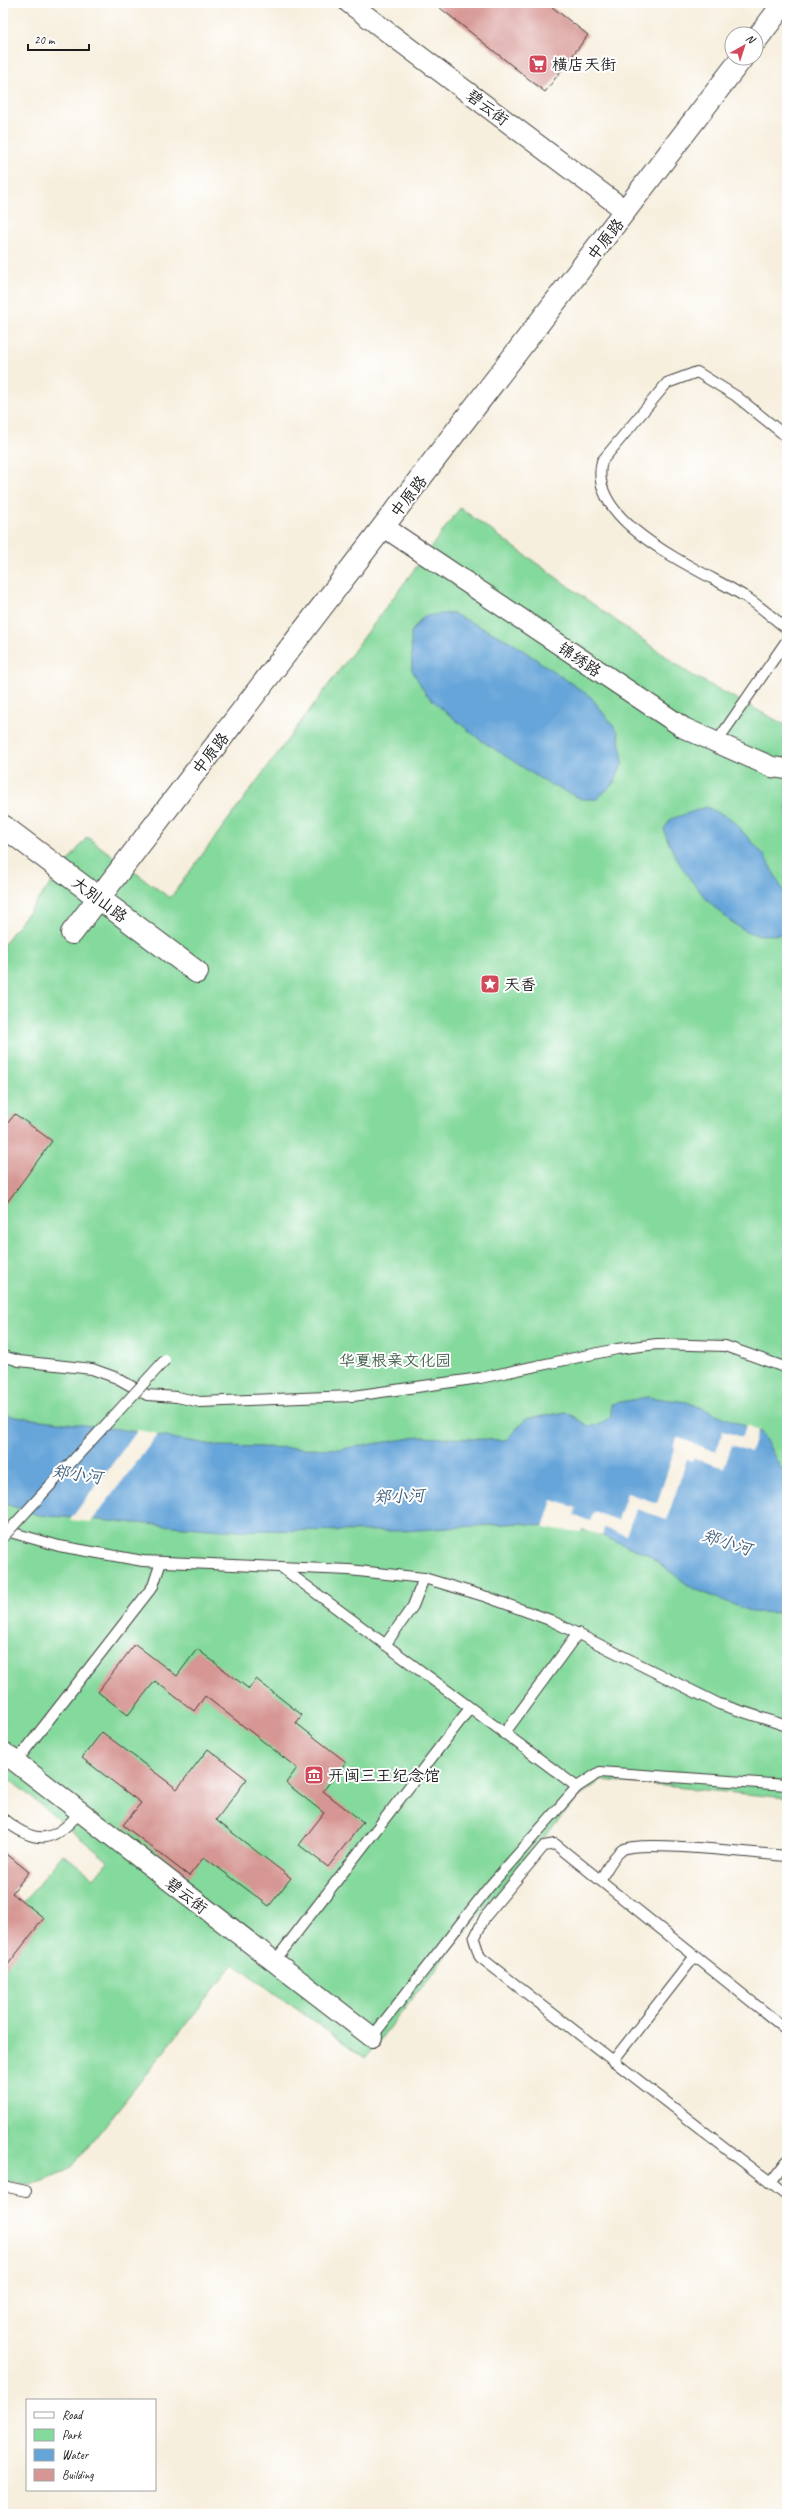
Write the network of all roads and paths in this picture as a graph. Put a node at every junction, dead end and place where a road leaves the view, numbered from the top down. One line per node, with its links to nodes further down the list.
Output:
1 (349, 3): 5 (street, 碧云街)
2 (784, 3): 3 (main road)
3 (764, 29)
4 (736, 66): 5 (main road, 中原路)
5 (626, 211): 7 (main road, 中原路)
6 (787, 437): 8 (lane)
7 (384, 527): 10 (street, 锦绣路); 13 (main road, 中原路)
8 (787, 629)
9 (787, 640): 10 (lane)
10 (716, 742): 11 (street, 锦绣路)
11 (787, 770)
12 (3, 826): 13 (main road, 大别山路)
13 (99, 898): 14 (main road, 中原路); 15 (main road, 大别山路)
14 (72, 933)
15 (197, 972)
16 (3, 1356): 18 (lane)
17 (165, 1360): 20 (lane, bridge)
18 (787, 1368)
19 (3, 1530): 21 (lane)
20 (3, 1537)
21 (161, 1562): 22 (lane); 29 (lane)
22 (281, 1567): 23 (lane); 25 (lane)
23 (424, 1578): 24 (lane); 25 (lane)
24 (578, 1633): 27 (lane); 28 (lane)
25 (385, 1645): 26 (lane)
26 (470, 1708): 28 (lane); 37 (lane)
27 (787, 1726)
28 (504, 1734): 31 (lane)
29 (9, 1757): 32 (street, 碧云街)
30 (787, 1785): 31 (lane)
31 (576, 1787): 39 (lane)
32 (80, 1812): 33 (lane); 37 (street, 碧云街)
33 (3, 1819)
34 (787, 1856): 35 (lane)
35 (600, 1880): 36 (lane); 40 (lane)
36 (695, 1956): 38 (lane); 40 (lane)
37 (274, 1962): 39 (street, 碧云街)
38 (787, 2030)
39 (372, 2037)
40 (613, 2061): 42 (lane)
41 (787, 2161): 42 (lane)
42 (770, 2183): 45 (lane)
43 (3, 2186): 44 (lane)
44 (26, 2191)
45 (787, 2196)

